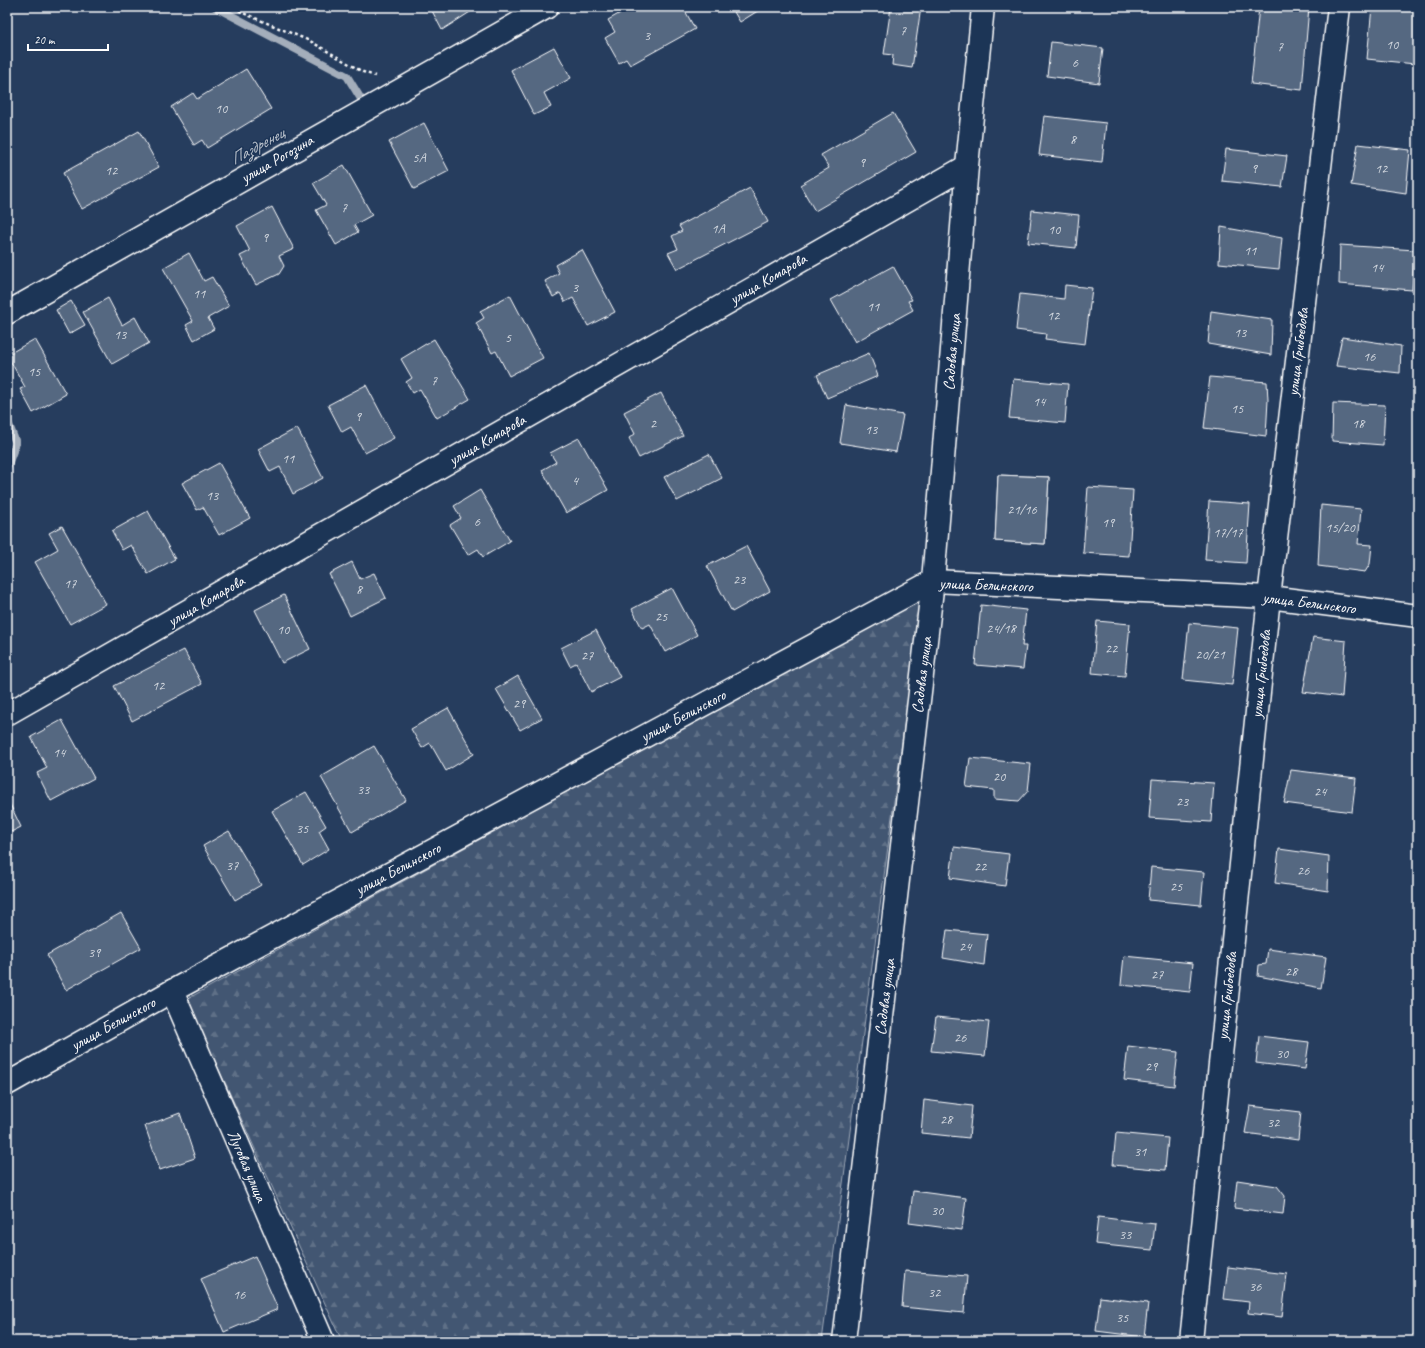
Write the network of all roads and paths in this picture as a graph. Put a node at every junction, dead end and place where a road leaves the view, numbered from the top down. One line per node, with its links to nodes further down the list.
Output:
1 (234, 7): 5 (path)
2 (547, 7): 5 (street, улица Рогозина)
3 (983, 7): 6 (street, Садовая улица)
4 (1339, 7): 9 (street, улица Грибоедова)
5 (396, 92): 7 (street, улица Рогозина)
6 (967, 166): 8 (street, Садовая улица); 11 (street, улица Комарова)
7 (7, 312)
8 (933, 581): 9 (street, улица Белинского); 12 (street, улица Белинского); 15 (street, Садовая улица)
9 (1269, 597): 10 (street, улица Белинского); 16 (street, улица Грибоедова)
10 (1418, 616)
11 (7, 714)
12 (172, 991): 13 (street, улица Белинского); 14 (street, Луговая улица)
13 (7, 1084)
14 (322, 1341)
15 (844, 1341)
16 (1191, 1341)

